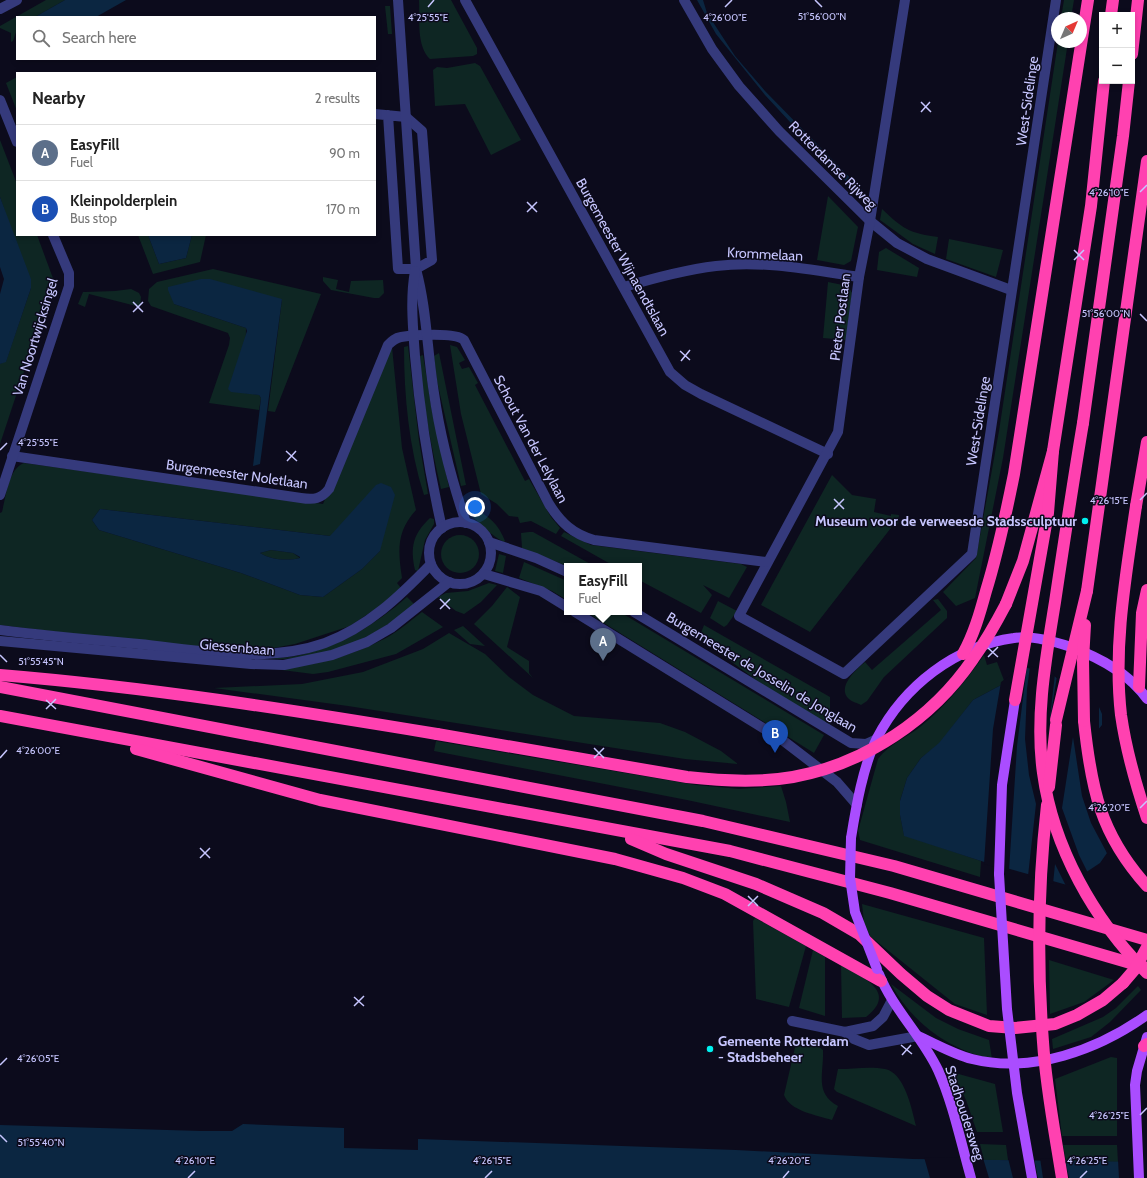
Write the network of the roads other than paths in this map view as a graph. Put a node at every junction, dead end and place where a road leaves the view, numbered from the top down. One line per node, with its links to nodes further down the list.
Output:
1 (16, 0): 10 (street)
2 (398, 0): 18 (street)
3 (465, 0): 25 (street, Burgemeester Wijnaendtslaan)
4 (684, 0): 21 (street, Rotterdamse Rijweg)
5 (905, 0): 21 (street, Pieter Postlaan)
6 (1056, 0): 26 (street, West-Sidelinge)
7 (1088, 0): 50 (highway)
8 (1113, 0): 11 (highway)
9 (1138, 0): 12 (highway)
10 (0, 9)
11 (1112, 12)
12 (1133, 48)
13 (1104, 84): 30 (highway)
14 (1129, 84): 66 (highway, bridge)
15 (0, 100): 19 (street)
16 (376, 114): 17 (street)
17 (388, 115): 18 (street); 23 (street)
18 (406, 117): 23 (street); 23 (street)
19 (16, 140)
20 (1147, 162): 43 (highway)
21 (870, 221): 24 (street, Pieter Postlaan); 26 (street, Rotterdamse Rijweg)
22 (53, 236): 32 (street, Van Noortwijcksingel)
23 (416, 269): 27 (street); 28 (street)
24 (859, 277): 25 (street, Krommelaan); 31 (street, Pieter Postlaan)
25 (624, 287): 31 (street, Burgemeester Wijnaendtslaan)
26 (1011, 290): 47 (street, West-Sidelinge)
27 (428, 336): 28 (street, Burgemeester Noletlaan); 34 (street); 37 (street, Schout Van der Lelylaan)
28 (414, 337): 32 (street, Burgemeester Noletlaan); 35 (street)
29 (1147, 442): 60 (highway, bridge)
30 (1053, 451): 51 (highway, bridge); 55 (highway, bridge)
31 (828, 454): 37 (street, Pieter Postlaan)
32 (12, 456): 33 (street, Van Noortwijcksingel)
33 (0, 495)
34 (466, 523): 35 (street); 36 (street)
35 (442, 528): 38 (street)
36 (489, 542): 39 (street); 40 (street)
37 (766, 562): 47 (street, Pieter Postlaan)
38 (431, 564): 41 (street); 48 (street, Giessenbaan)
39 (564, 571)
40 (484, 574): 41 (street); 44 (street)
41 (449, 582): 49 (street, Giessenbaan)
42 (1147, 590): 53 (highway)
43 (1087, 591): 62 (highway, bridge); 76 (highway, bridge)
44 (564, 605)
45 (580, 615): 59 (street)
46 (639, 615): 58 (street, Burgemeester de Josselin de Jonglaan)
47 (739, 616)
48 (0, 630)
49 (0, 641)
50 (963, 654): 53 (main road, Stadhoudersweg); 58 (main road, Stadhoudersweg)
51 (0, 675)
52 (0, 687): 63 (highway)
53 (1139, 687): 54 (main road)
54 (1147, 699)
55 (1015, 700): 75 (main road, bridge)
56 (0, 716): 57 (highway)
57 (60, 728): 61 (highway); 67 (highway)
58 (877, 739): 59 (main road, Stadhoudersweg)
59 (857, 805): 67 (main road, Stadhoudersweg, bridge)
60 (1147, 818)
61 (611, 831): 64 (highway, bridge); 65 (highway)
62 (1147, 886)
63 (1147, 940)
64 (1147, 947)
65 (1147, 968)
66 (1147, 973)
67 (881, 981): 68 (main road, Stadhoudersweg)
68 (892, 1000): 71 (street); 72 (main road, Stadhoudersweg)
69 (1147, 1015): 72 (main road)
70 (792, 1021): 71 (street)
71 (845, 1032): 72 (street)
72 (918, 1036): 74 (main road, Stadhoudersweg)
73 (1146, 1042): 77 (main road)
74 (971, 1178)
75 (1032, 1178)
76 (1062, 1178)
77 (1139, 1178)

